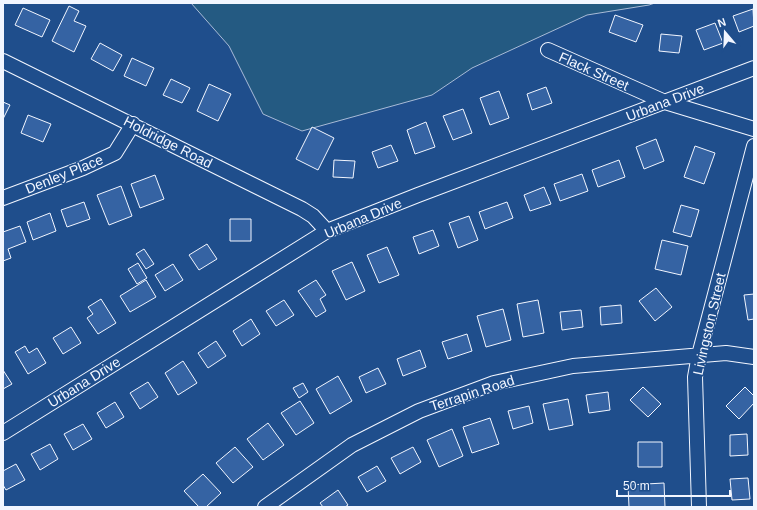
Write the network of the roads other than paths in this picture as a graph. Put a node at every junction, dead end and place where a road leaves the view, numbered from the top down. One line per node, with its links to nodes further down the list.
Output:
1 (548, 50): 4 (street, Flack Street)
2 (3, 61): 5 (street, Holdridge Road)
3 (754, 68): 4 (street, Urbana Drive)
4 (665, 102): 6 (street, Flack Street); 9 (street, Urbana Drive)
5 (133, 124): 8 (street, Denley Place); 9 (street, Holdridge Road)
6 (754, 129)
7 (754, 146): 10 (street, Livingston Street)
8 (3, 198)
9 (328, 231): 12 (street, Urbana Drive)
10 (699, 355): 11 (street, Terrapin Road); 13 (street, Terrapin Road); 14 (street, Livingston Street)
11 (754, 357)
12 (3, 432)
13 (265, 507)
14 (699, 507)

